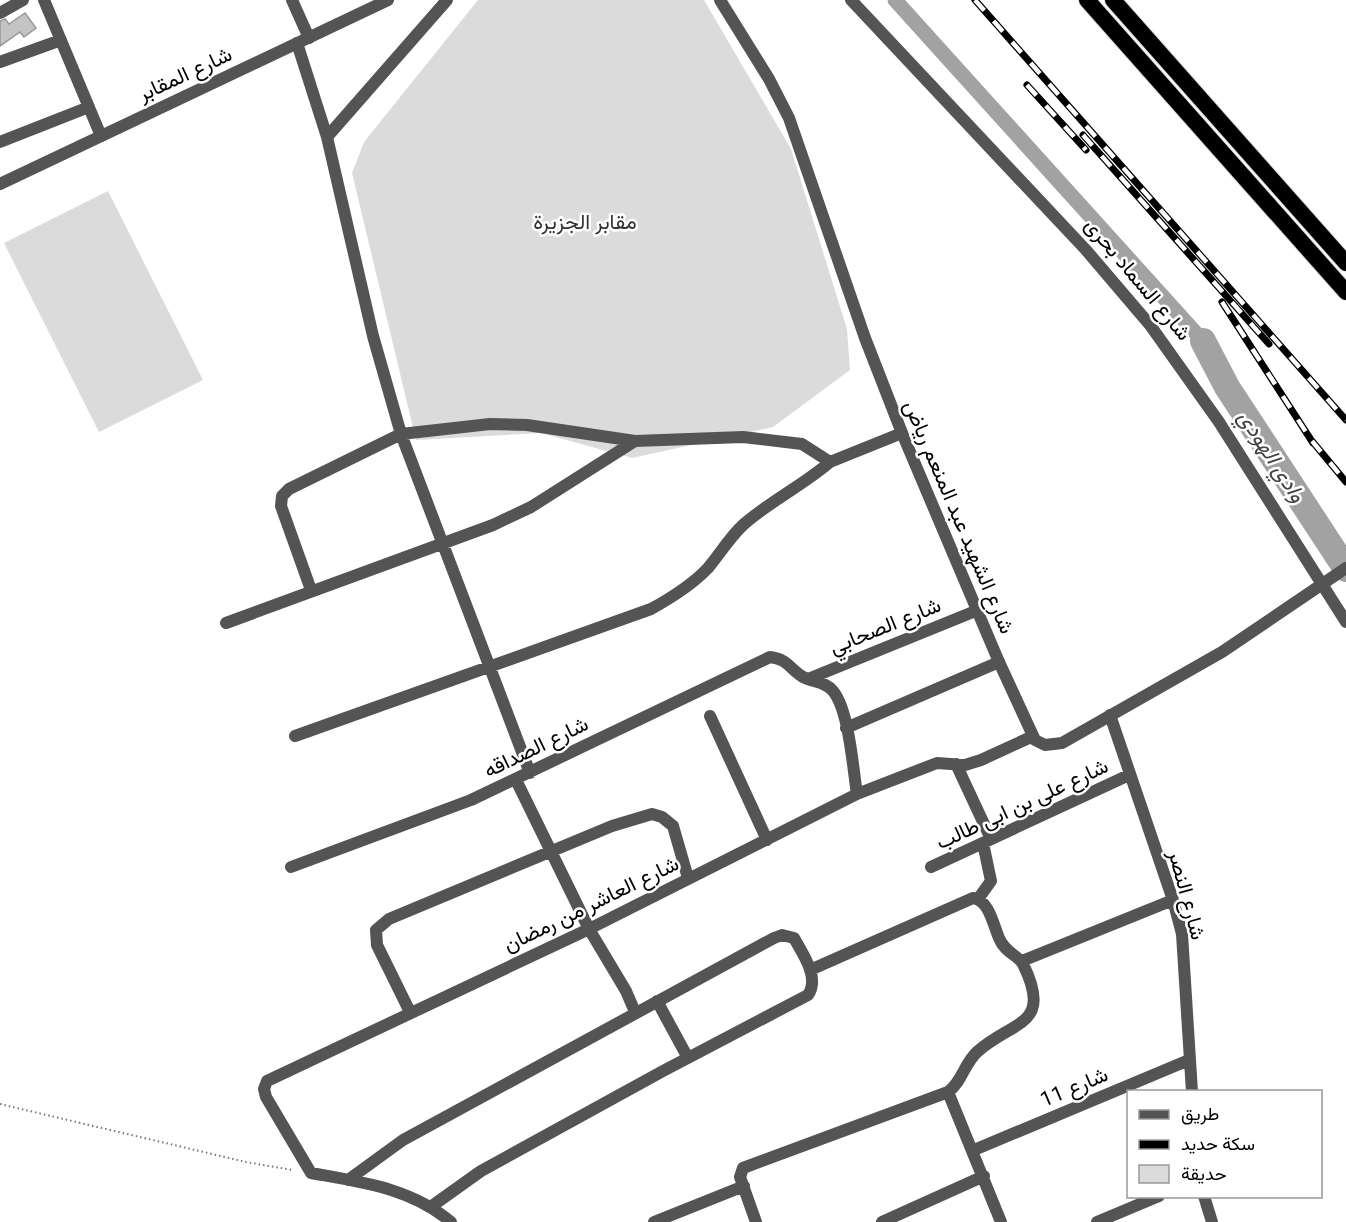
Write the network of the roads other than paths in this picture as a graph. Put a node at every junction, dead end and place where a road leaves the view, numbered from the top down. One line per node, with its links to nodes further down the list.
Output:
1 (23, 0): 10 (street)
2 (44, 0): 12 (street)
3 (292, 0): 11 (street)
4 (388, 0): 11 (street, شارع المقابر)
5 (447, 0): 17 (street)
6 (720, 0): 23 (street, شارع الشهيد عبد المنعم رياض)
7 (851, 0): 28 (street, شارع السماد بحرى)
8 (1087, 0): 21 (highway)
9 (1113, 0): 20 (highway)
10 (0, 13)
11 (309, 38): 13 (street, شارع المقابر)
12 (61, 40): 14 (street); 15 (street)
13 (297, 43): 16 (street, شارع المقابر); 17 (street)
14 (0, 62)
15 (89, 107): 16 (street); 18 (street)
16 (101, 136): 19 (street, شارع المقابر)
17 (327, 137): 22 (street)
18 (0, 142)
19 (0, 184)
20 (1346, 263)
21 (1346, 292)
22 (401, 434): 24 (street); 26 (street); 29 (street)
23 (902, 434): 25 (street); 30 (street, شارع الشهيد عبد المنعم رياض)
24 (635, 441): 25 (street); 26 (street)
25 (830, 462): 34 (street)
26 (443, 545): 29 (street); 34 (street)
27 (1346, 568): 28 (street)
28 (1324, 583): 32 (street, شارع السماد بحرى); 37 (street)
29 (311, 590): 31 (street)
30 (978, 610): 33 (street, شارع الشهيد عبد المنعم رياض); 35 (street, شارع الصحابي)
31 (226, 622)
32 (1346, 622)
33 (999, 662): 38 (street); 40 (street, شارع الشهيد عبد المنعم رياض)
34 (488, 666): 39 (street); 42 (street)
35 (808, 679): 38 (street); 42 (street, شارع الصداقه)
36 (710, 716): 46 (street)
37 (1110, 716): 40 (street); 43 (street, شارع النصر)
38 (846, 728): 45 (street)
39 (295, 736)
40 (1031, 737): 41 (street, شارع العاشر من رمضان)
41 (956, 764): 45 (street, شارع العاشر من رمضان); 47 (street)
42 (530, 773): 44 (street, شارع الصداقه)
43 (1130, 775): 47 (street, شارع على بن ابى طالب); 53 (street, شارع النصر)
44 (516, 780): 48 (street); 49 (street, شارع الصداقه)
45 (856, 794): 46 (street, شارع العاشر من رمضان)
46 (767, 840): 51 (street, شارع العاشر من رمضان)
47 (987, 841): 50 (street, شارع على بن ابى طالب); 52 (street)
48 (553, 853): 51 (street); 54 (street); 58 (street)
49 (291, 867)
50 (932, 867)
51 (688, 879): 54 (street, شارع العاشر من رمضان)
52 (978, 899): 55 (street); 56 (street)
53 (1173, 900): 55 (street); 61 (street, شارع النصر)
54 (590, 929): 58 (street, شارع العاشر من رمضان); 59 (street)
55 (1022, 961): 63 (street)
56 (810, 970): 57 (street); 60 (street)
57 (657, 1001): 59 (street); 60 (street)
58 (410, 1012): 66 (street, شارع العاشر من رمضان)
59 (635, 1012): 66 (street)
60 (688, 1058): 70 (street)
61 (1189, 1060): 62 (street, شارع النصر); 64 (street, شارع 11)
62 (1192, 1090)
63 (948, 1092): 64 (street); 67 (street)
64 (974, 1150): 65 (street)
65 (984, 1176): 74 (street); 75 (street)
66 (348, 1180): 70 (street)
67 (744, 1186): 72 (street); 73 (street)
68 (1157, 1198): 76 (street)
69 (1204, 1198): 77 (street)
70 (432, 1206): 71 (street)
71 (452, 1222)
72 (654, 1222)
73 (756, 1222)
74 (882, 1222)
75 (1001, 1222)
76 (1097, 1222)
77 (1212, 1222)

